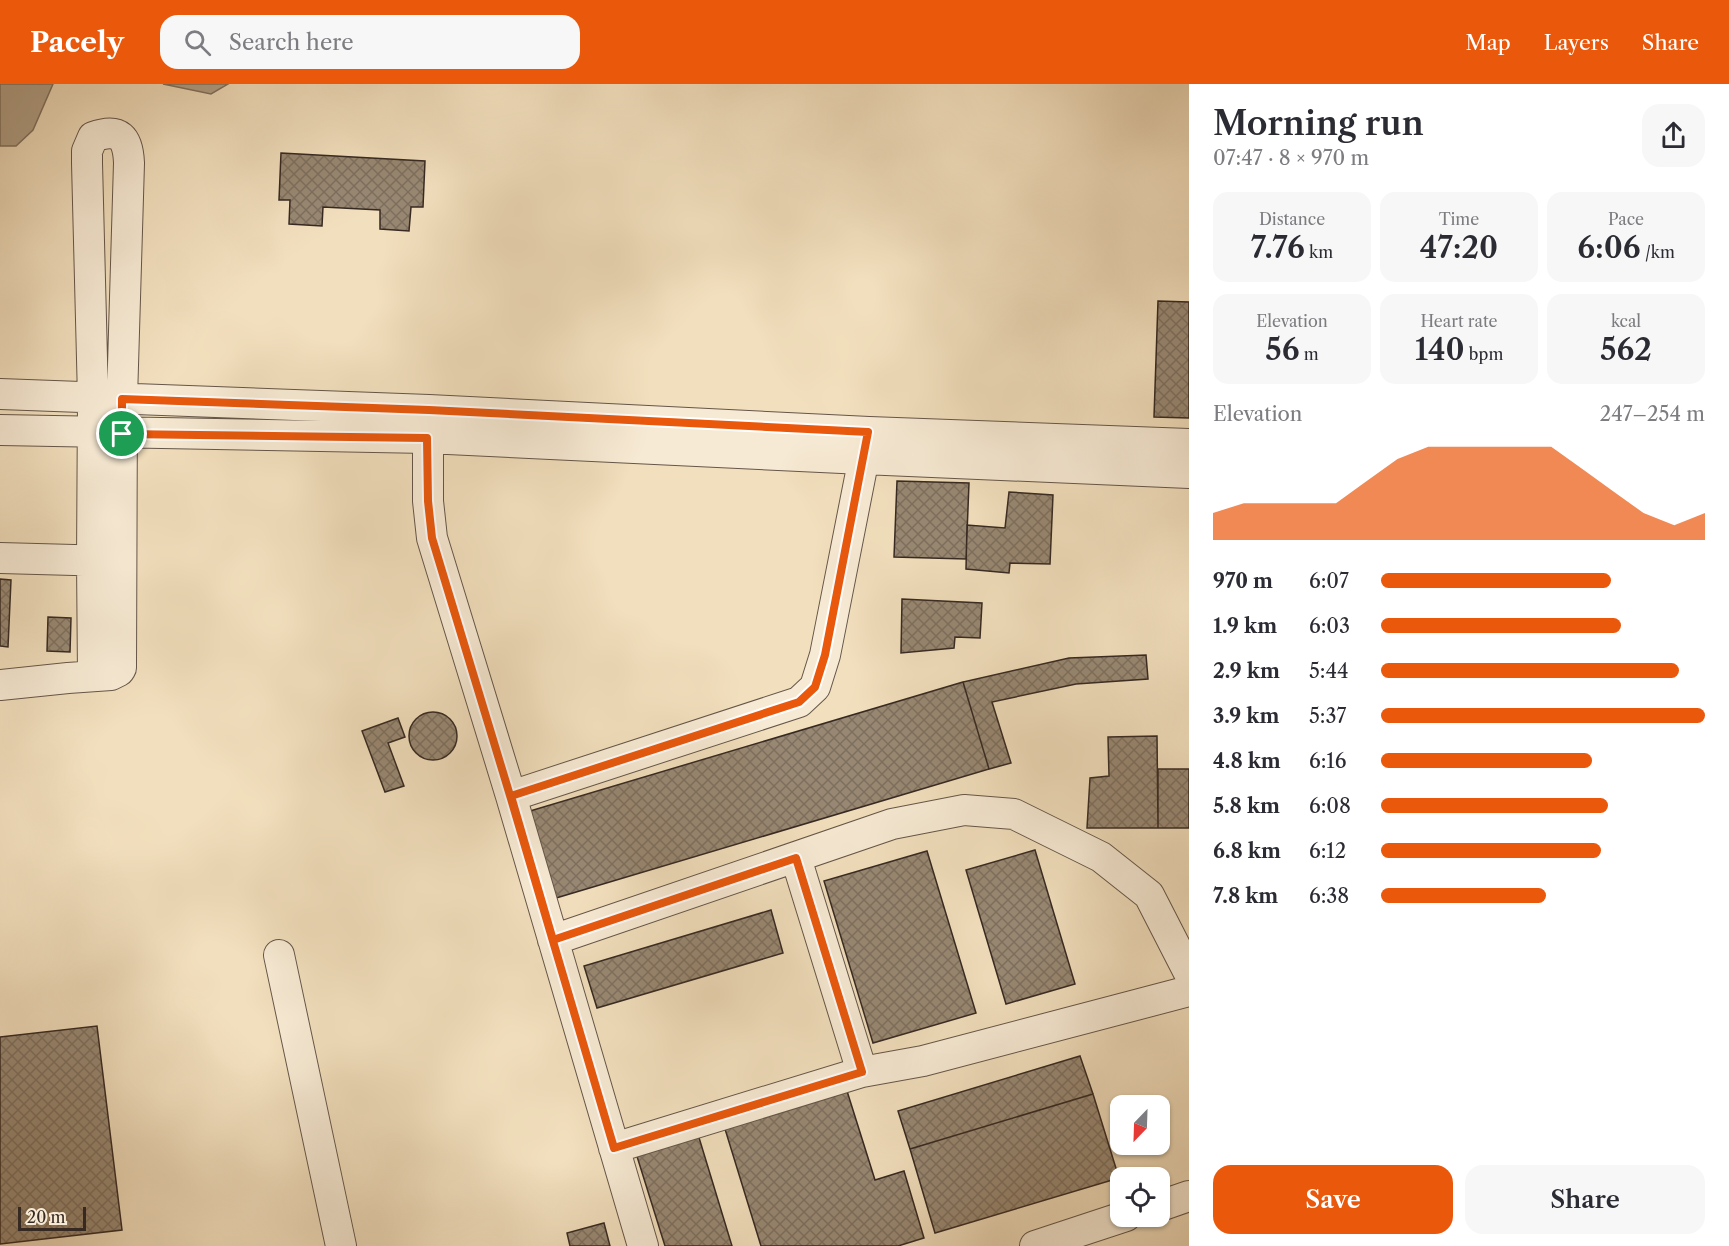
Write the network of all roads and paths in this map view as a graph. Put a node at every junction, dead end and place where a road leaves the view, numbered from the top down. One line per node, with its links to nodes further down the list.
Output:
1 (0, 394): 2 (street)
2 (108, 398): 2 (street); 3 (street); 5 (street)
3 (428, 424): 5 (street); 7 (street); 15 (street)
4 (0, 430): 5 (street)
5 (108, 433): 11 (street); 12 (street)
6 (1189, 444): 8 (street)
7 (866, 446): 8 (street); 15 (street)
8 (1111, 457): 9 (street)
9 (1189, 473)
10 (0, 558): 11 (street)
11 (92, 561): 12 (street); 13 (street)
12 (122, 561): 13 (street)
13 (93, 676): 14 (street)
14 (0, 685)
15 (511, 796): 17 (street)
16 (796, 858): 17 (street); 19 (street); 21 (street)
17 (553, 940): 22 (street)
18 (279, 955): 26 (street)
19 (1189, 973)
20 (1189, 991): 21 (street)
21 (862, 1072): 22 (street)
22 (614, 1148): 27 (street)
23 (1189, 1196): 24 (street)
24 (1170, 1203)
25 (1110, 1221): 28 (street)
26 (340, 1246)
27 (643, 1246)
28 (1035, 1246)

